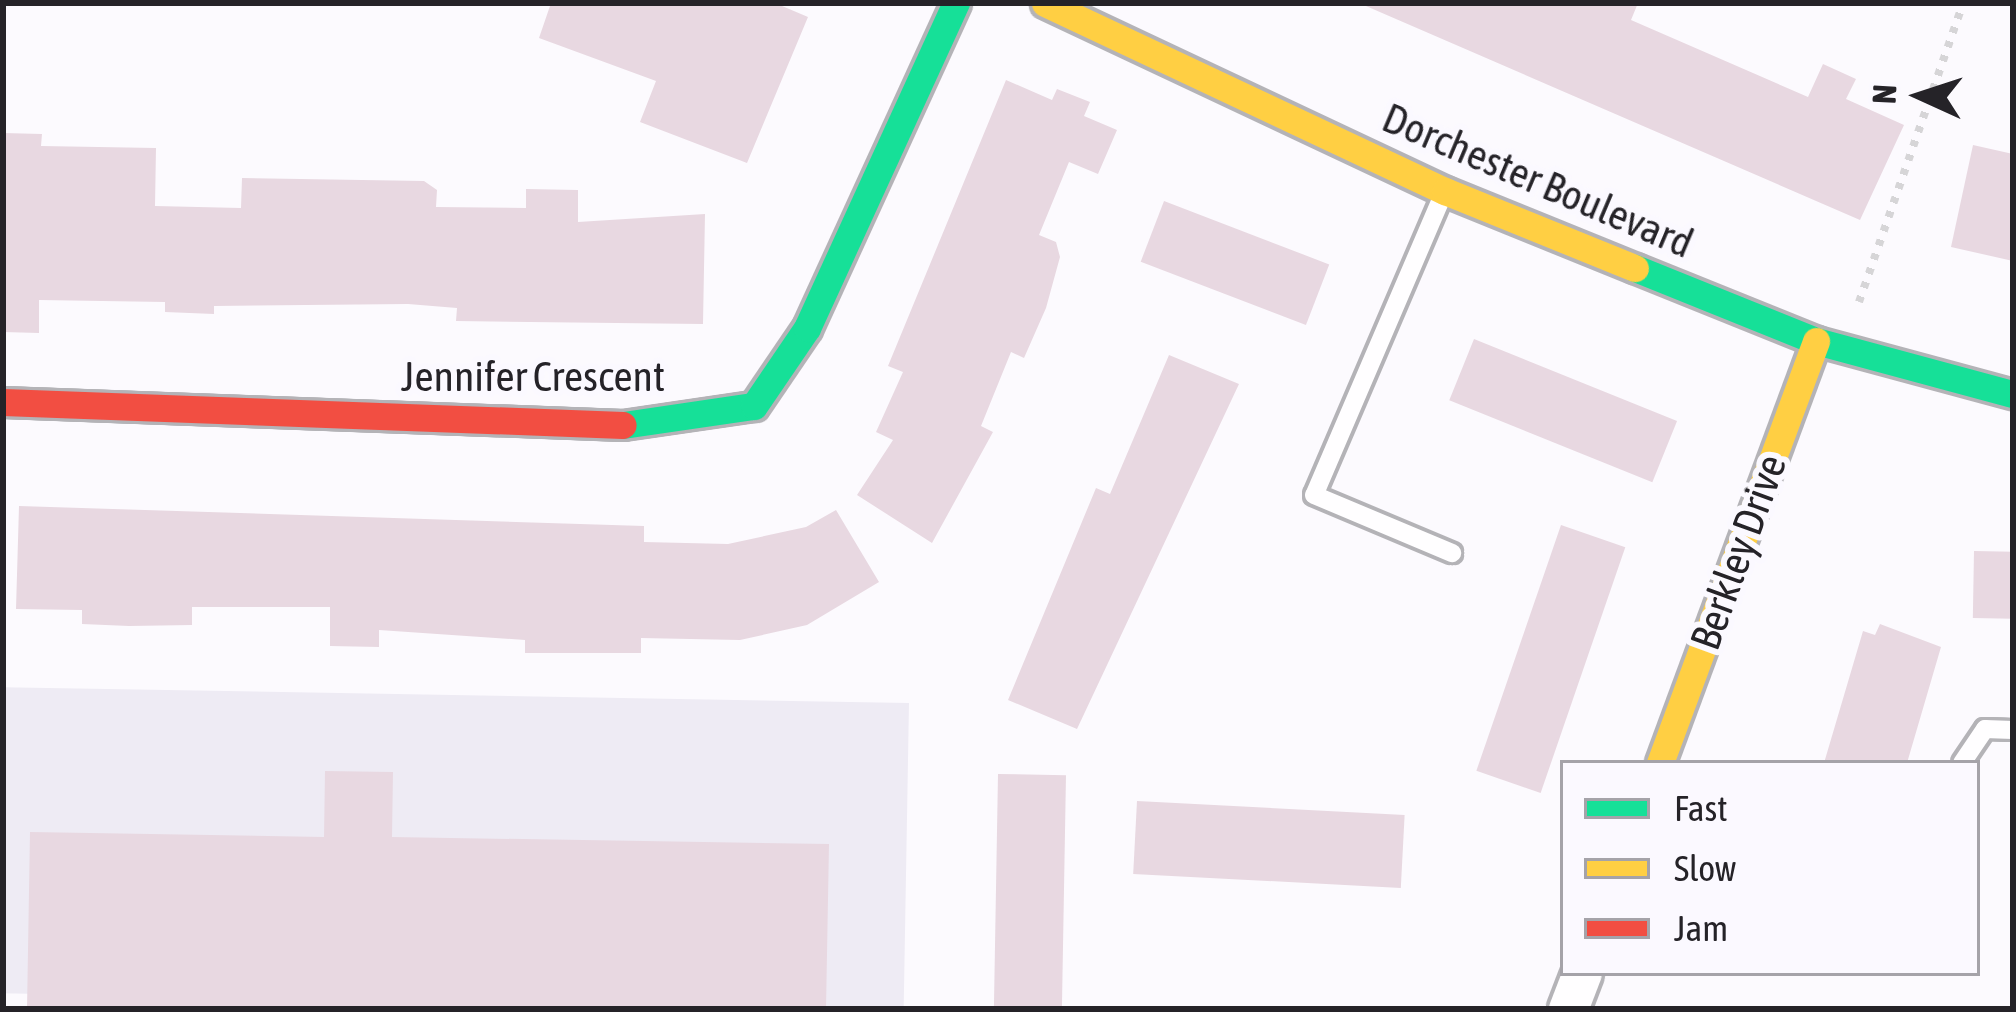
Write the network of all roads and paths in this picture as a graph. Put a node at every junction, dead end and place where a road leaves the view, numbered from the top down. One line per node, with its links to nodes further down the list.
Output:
1 (956, 3): 7 (street, Jennifer Crescent)
2 (1963, 3): 5 (path)
3 (1063, 6): 4 (street, Dorchester Boulevard)
4 (1445, 191): 5 (street, Dorchester Boulevard); 8 (lane)
5 (1830, 345): 6 (street, Dorchester Boulevard); 10 (street, Berkley Drive)
6 (2013, 394)
7 (3, 402)
8 (1452, 553)
9 (2013, 730): 11 (lane)
10 (1661, 760)
11 (1964, 760)
12 (1581, 976): 13 (street)
13 (1568, 1009)

